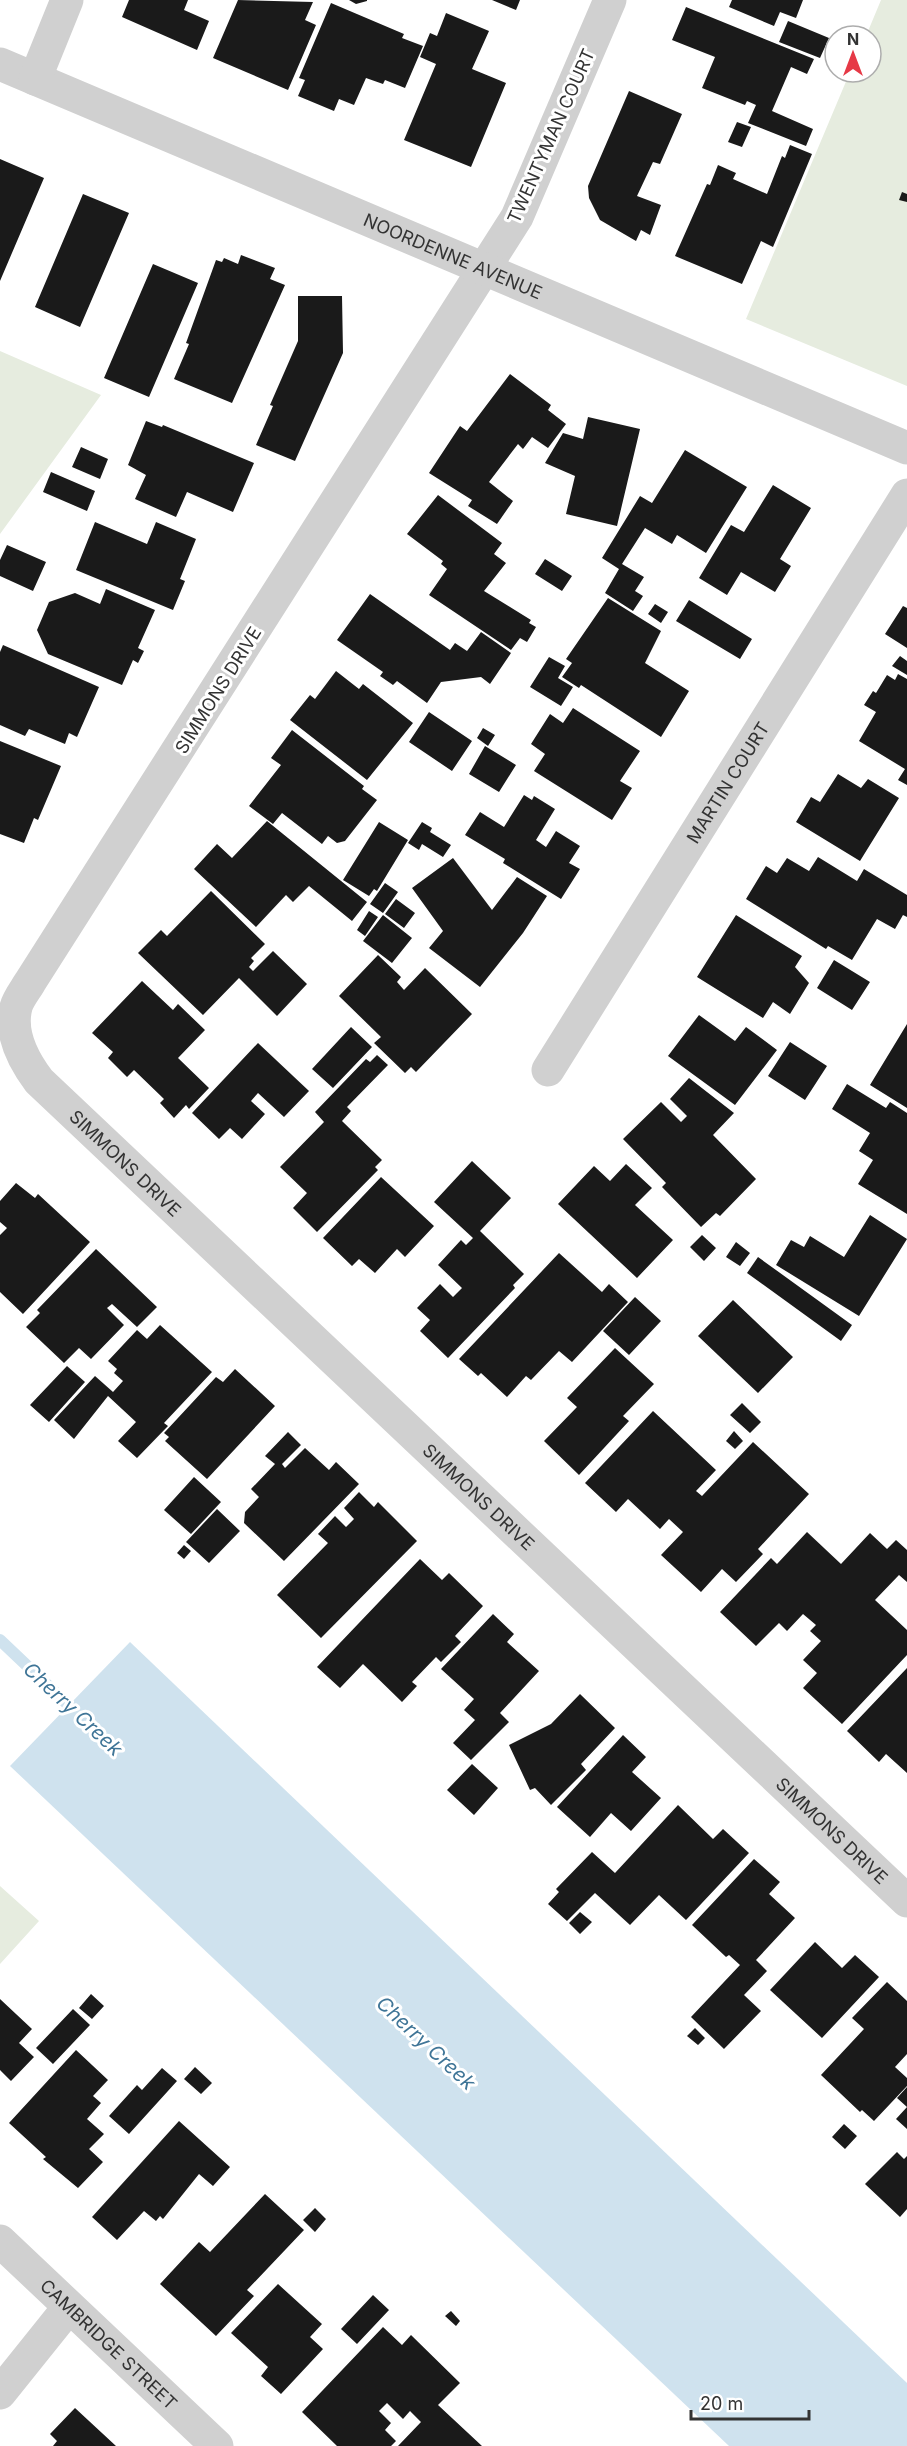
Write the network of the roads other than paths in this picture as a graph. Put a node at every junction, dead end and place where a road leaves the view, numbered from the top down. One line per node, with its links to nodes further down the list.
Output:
1 (67, 0): 4 (street)
2 (610, 0): 5 (street, TWENTYMAN COURT)
3 (0, 64): 4 (street, NOORDENNE AVENUE)
4 (35, 79): 5 (street, NOORDENNE AVENUE)
5 (485, 268): 6 (street, NOORDENNE AVENUE); 9 (street, SIMMONS DRIVE)
6 (907, 447)
7 (907, 495): 8 (street, MARTIN COURT)
8 (548, 1070)
9 (907, 1901)
10 (0, 2241): 11 (street, CAMBRIDGE STREET)
11 (69, 2307): 12 (street); 13 (street, CAMBRIDGE STREET)
12 (0, 2393)
13 (217, 2446)

